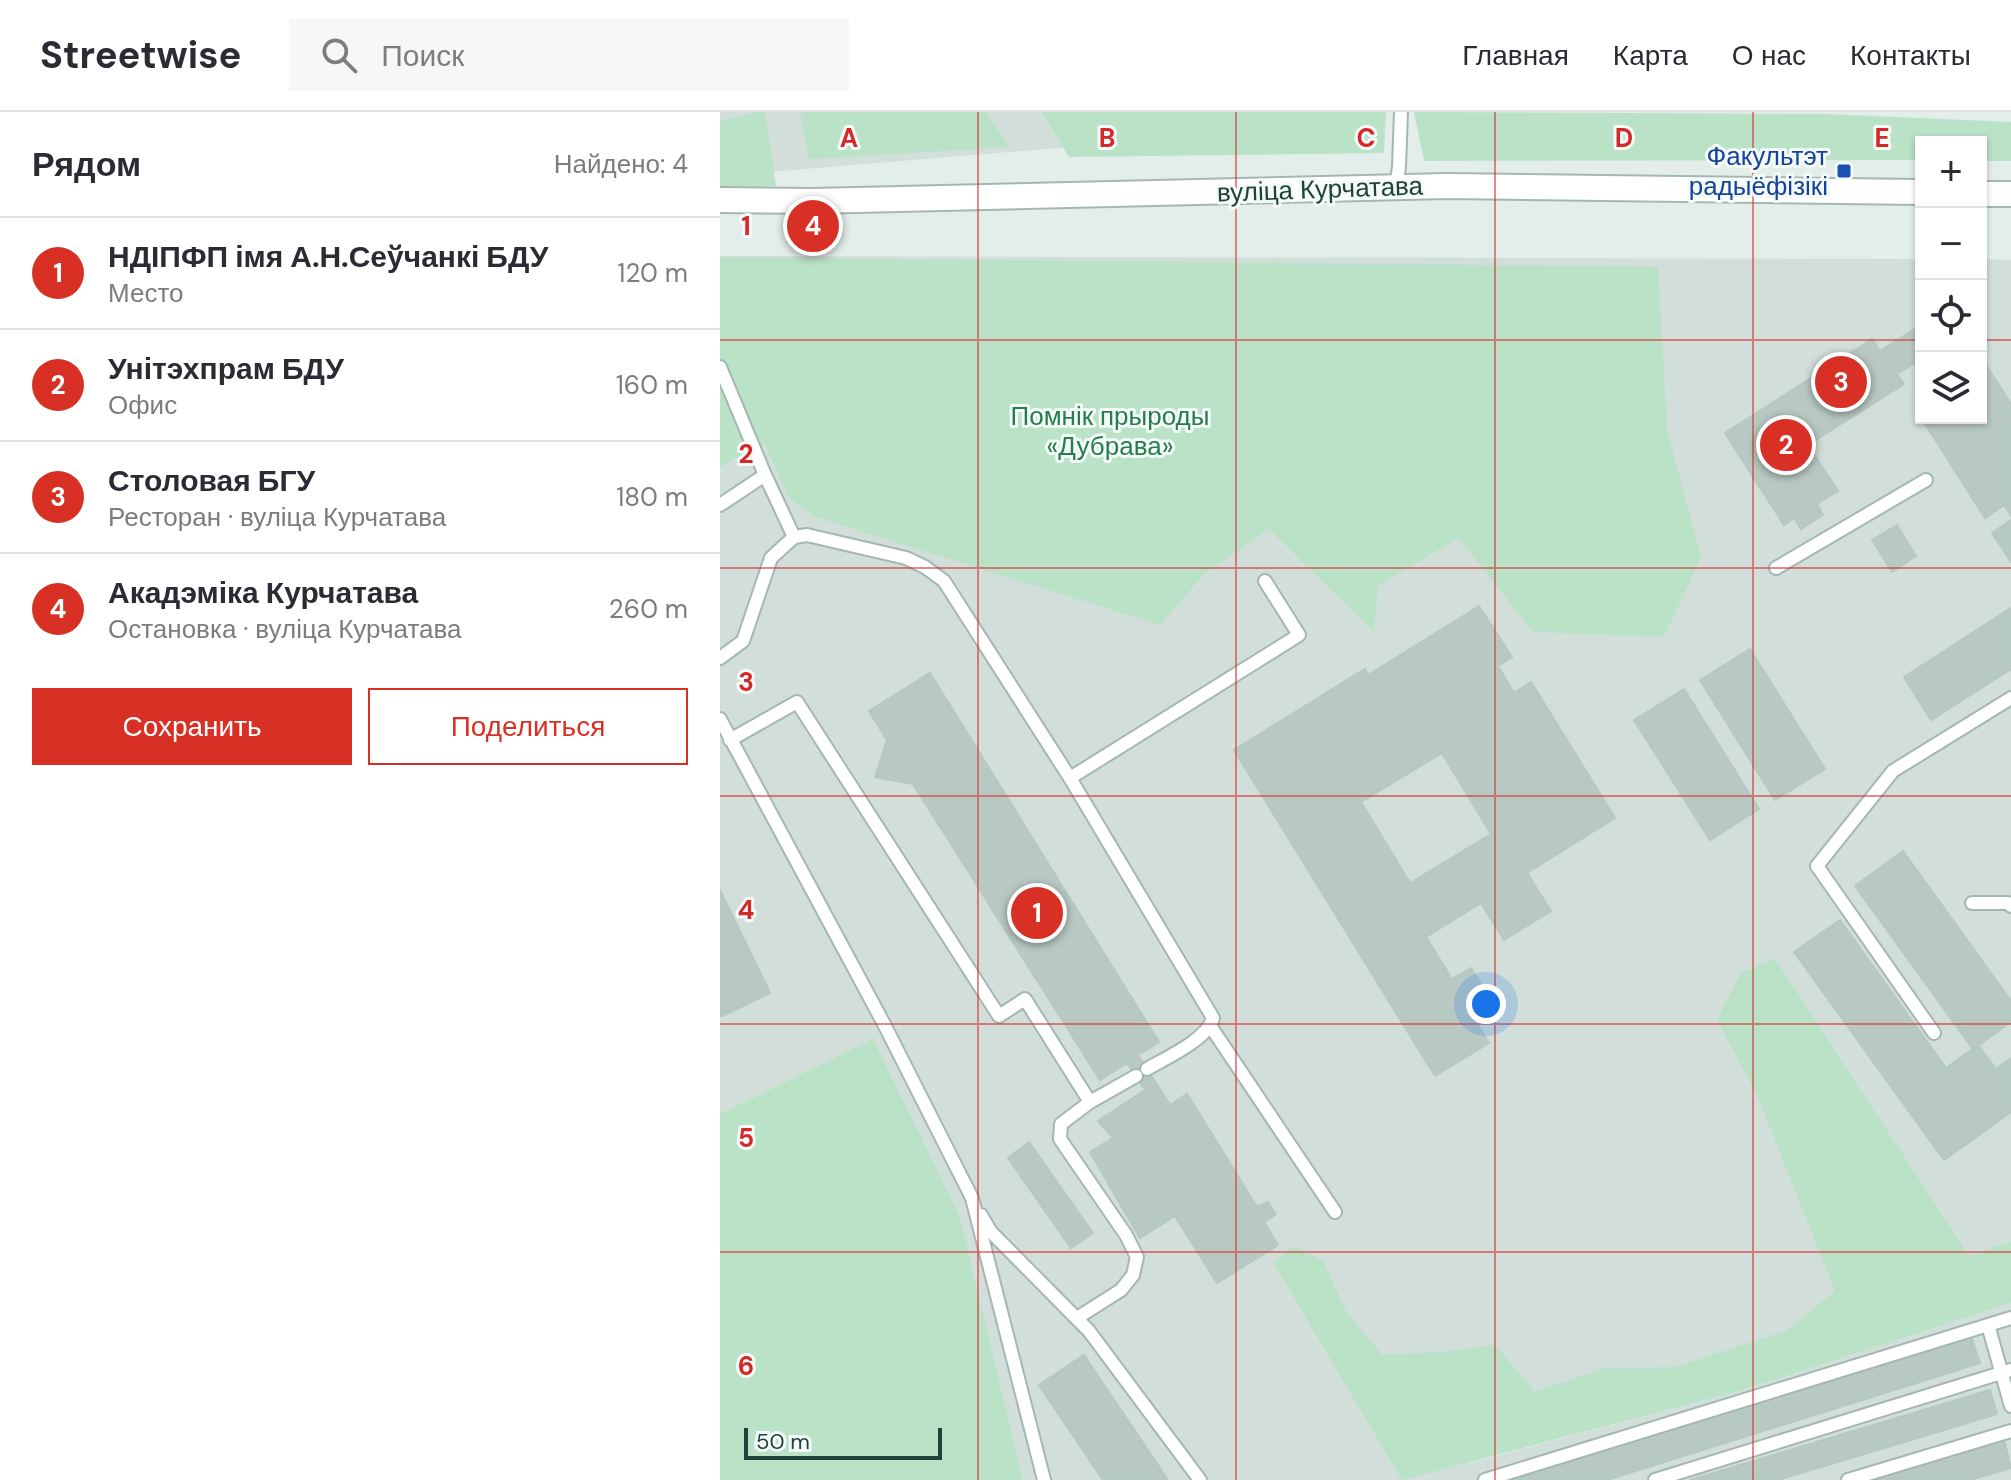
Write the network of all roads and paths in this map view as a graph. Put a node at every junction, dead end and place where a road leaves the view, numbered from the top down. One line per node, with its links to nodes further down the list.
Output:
1 (1401, 112): 2 (lane)
2 (1396, 187): 3 (street, вуліца Курчатава); 6 (street, вуліца Курчатава)
3 (1915, 192)
4 (1987, 194): 5 (street)
5 (2011, 194)
6 (720, 200)
7 (720, 367): 8 (lane)
8 (765, 475): 10 (lane); 11 (lane)
9 (1926, 480): 12 (lane)
10 (720, 505)
11 (794, 537): 14 (lane); 18 (lane)
12 (1776, 568)
13 (1265, 581): 18 (lane)
14 (720, 658)
15 (2011, 698): 22 (lane)
16 (720, 719): 17 (lane)
17 (730, 740): 23 (lane); 24 (lane)
18 (1070, 778): 21 (lane)
19 (1972, 903): 20 (lane)
20 (2011, 906)
21 (1211, 1027): 23 (lane); 25 (lane)
22 (1934, 1033)
23 (1090, 1102): 26 (lane)
24 (972, 1198): 26 (lane); 32 (lane)
25 (1335, 1212)
26 (1077, 1318): 33 (lane)
27 (2011, 1318): 28 (lane)
28 (1988, 1325): 29 (lane); 34 (lane)
29 (2006, 1372): 30 (lane); 35 (lane)
30 (2011, 1406)
31 (2011, 1431): 36 (lane)
32 (1044, 1480)
33 (1200, 1480)
34 (1485, 1480)
35 (1655, 1480)
36 (1848, 1480)

